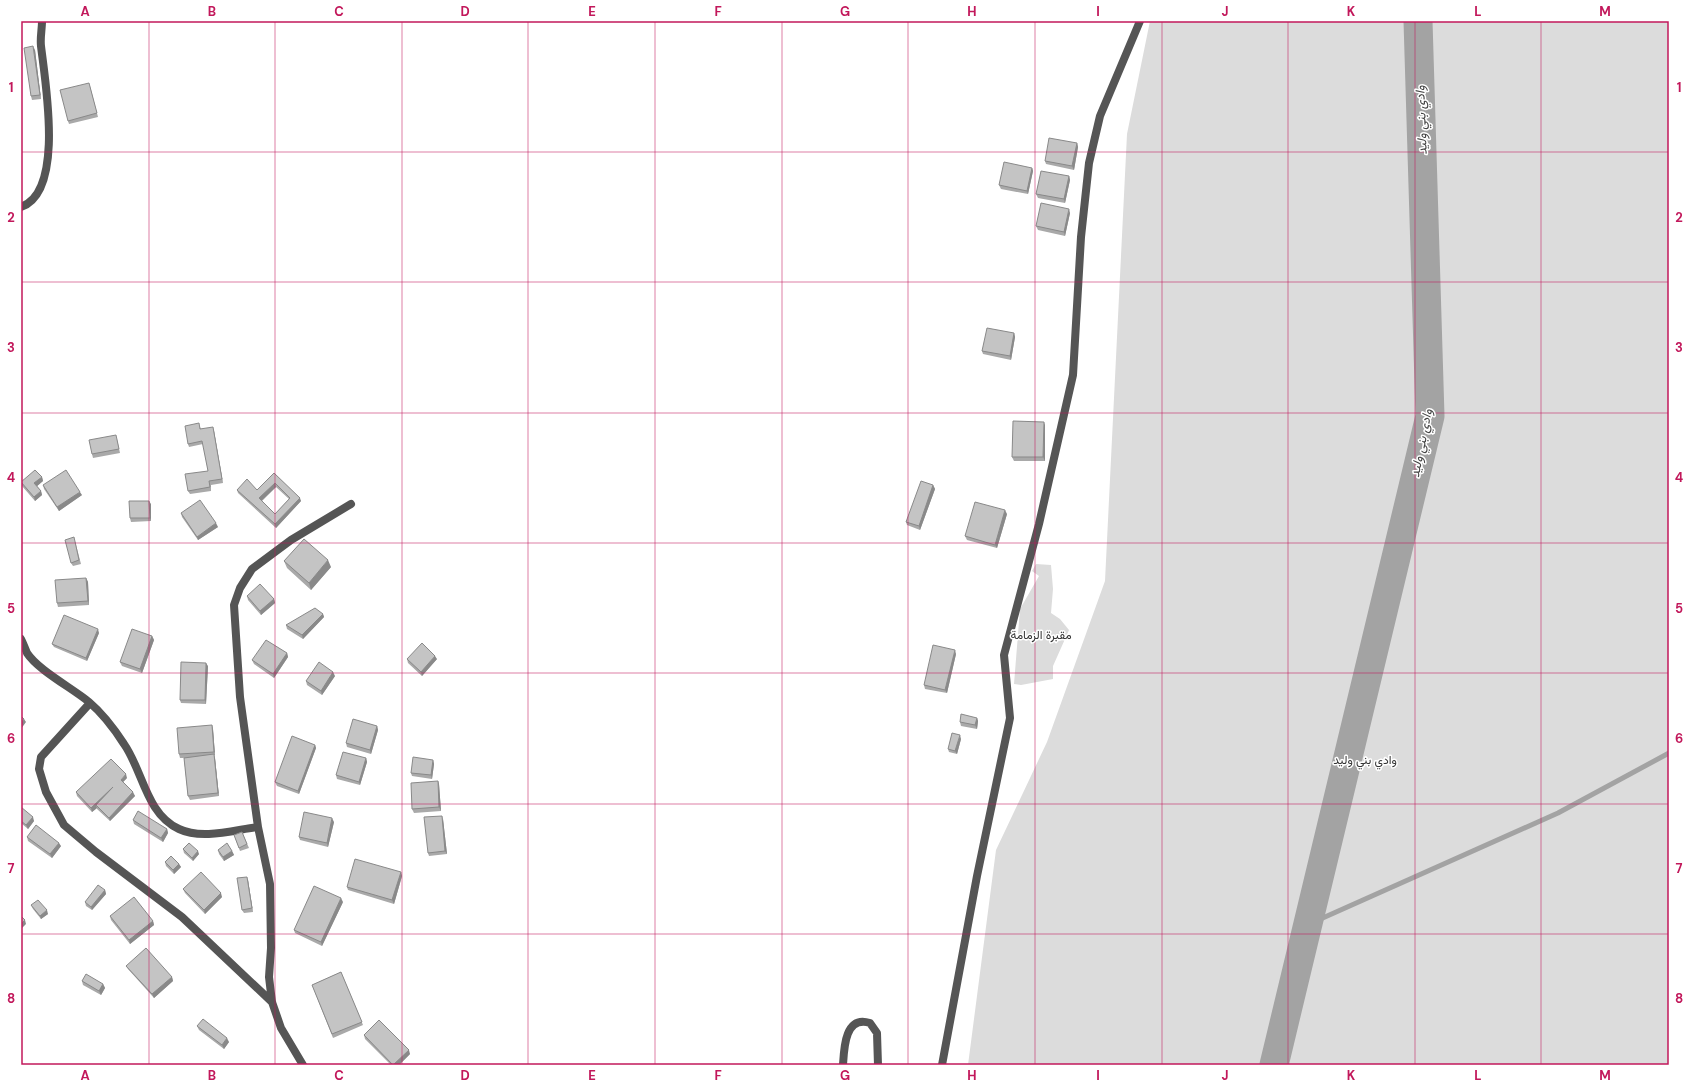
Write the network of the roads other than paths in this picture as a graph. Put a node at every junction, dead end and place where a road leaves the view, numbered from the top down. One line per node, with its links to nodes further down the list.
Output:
1 (42, 21): 3 (street)
2 (1140, 21): 12 (street)
3 (21, 206)
4 (351, 504): 7 (street)
5 (21, 639): 6 (street)
6 (90, 703): 7 (street); 8 (street)
7 (258, 827): 8 (street)
8 (272, 1002): 9 (street)
9 (303, 1065)
10 (843, 1065): 11 (street)
11 (878, 1065)
12 (942, 1065)

